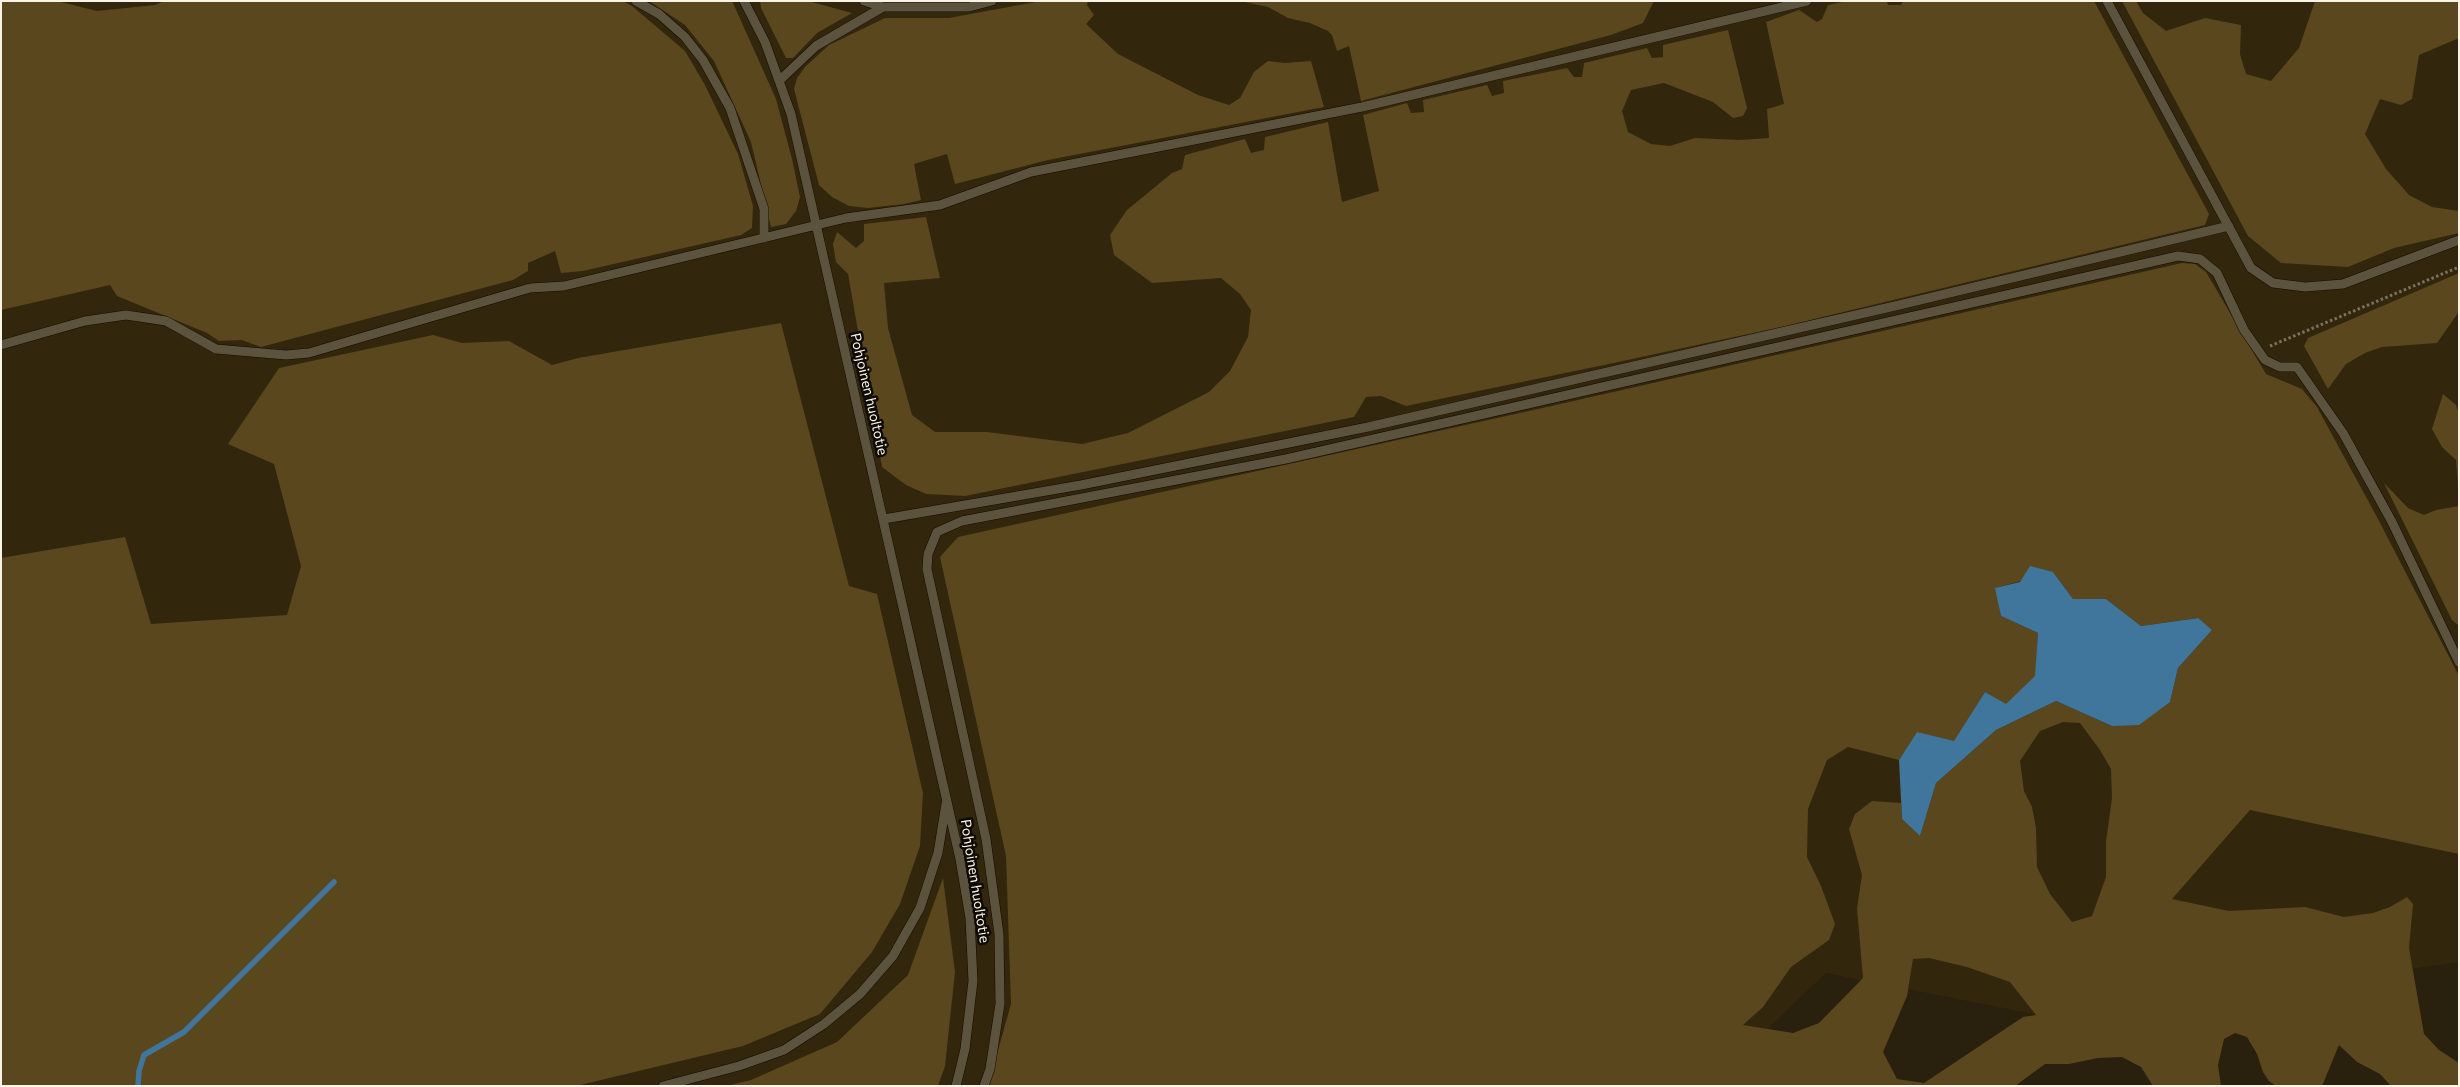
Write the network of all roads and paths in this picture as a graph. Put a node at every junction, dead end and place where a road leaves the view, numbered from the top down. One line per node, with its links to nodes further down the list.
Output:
1 (636, 1): 11 (lane)
2 (744, 1): 8 (lane, Pohjoinen huoltotie)
3 (864, 1): 7 (lane)
4 (992, 1): 7 (lane)
5 (1807, 1): 9 (lane)
6 (2107, 1): 10 (lane)
7 (884, 7): 8 (lane)
8 (779, 81): 9 (lane, Pohjoinen huoltotie)
9 (818, 225): 11 (lane); 16 (lane, Pohjoinen huoltotie)
10 (2229, 226): 12 (lane); 16 (lane)
11 (764, 238): 14 (lane)
12 (2459, 240)
13 (2459, 267): 15 (path)
14 (1, 345)
15 (2259, 351): 17 (lane); 21 (lane)
16 (884, 519): 18 (lane, Pohjoinen huoltotie)
17 (2459, 662)
18 (947, 799): 19 (lane, Pohjoinen huoltotie); 20 (lane, Pohjoinen huoltotie)
19 (663, 1086)
20 (956, 1086)
21 (984, 1086)

